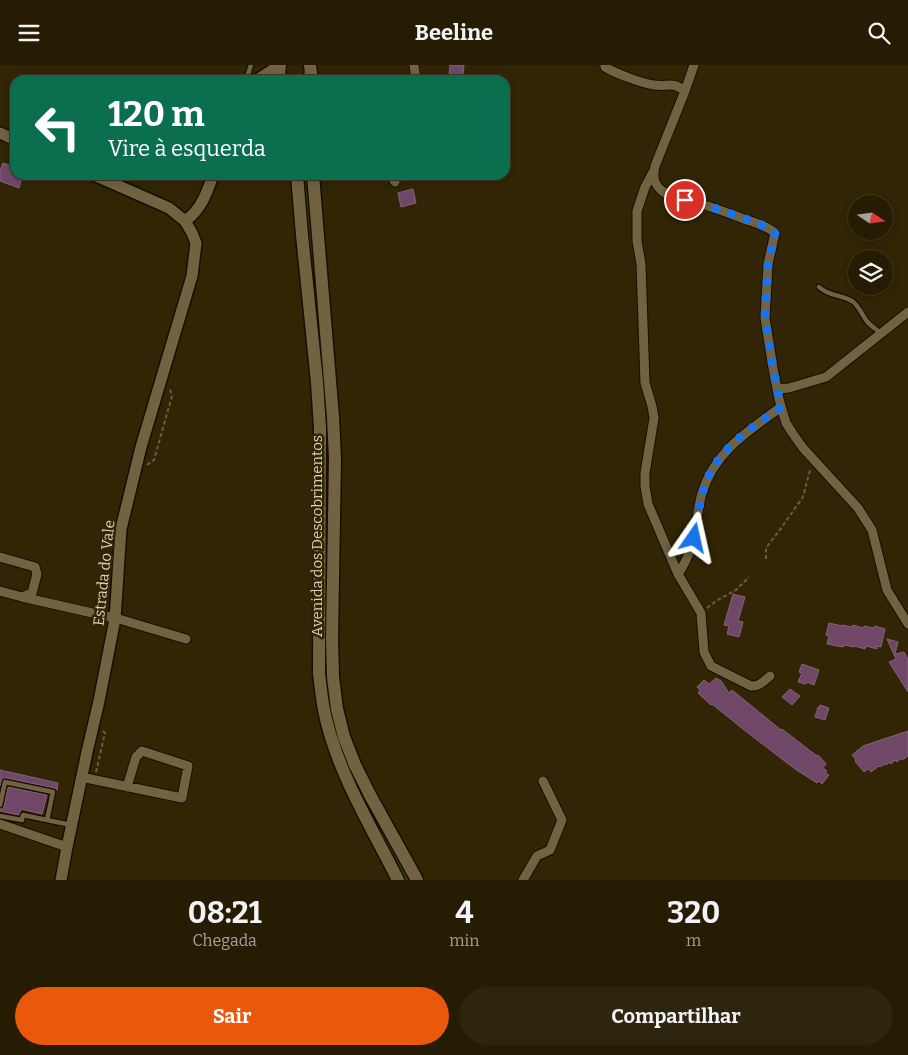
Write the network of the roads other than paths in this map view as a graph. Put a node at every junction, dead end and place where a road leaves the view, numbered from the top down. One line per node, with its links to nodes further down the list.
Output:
1 (280, 65): 4 (street)
2 (605, 65): 5 (street)
3 (694, 65): 5 (street)
4 (265, 75)
5 (685, 91): 6 (street)
6 (655, 167): 11 (street); 12 (street)
7 (105, 180): 13 (street)
8 (211, 180): 13 (street)
9 (297, 180): 39 (main road, Avenida dos Descobrimentos)
10 (313, 180): 40 (main road, Avenida dos Descobrimentos)
11 (645, 187): 12 (street); 20 (street)
12 (670, 196): 17 (street)
13 (185, 221): 25 (street, Estrada do Vale)
14 (819, 287): 16 (lane)
15 (908, 312): 16 (street)
16 (881, 333): 17 (street)
17 (777, 389): 18 (street)
18 (781, 407): 20 (street); 26 (street)
19 (0, 557): 21 (street)
20 (678, 574): 28 (street)
21 (34, 584): 23 (street); 24 (street)
22 (0, 591): 23 (street)
23 (22, 597): 24 (street)
24 (45, 601): 25 (street)
25 (115, 619): 27 (street); 29 (street, Estrada do Vale)
26 (908, 624)
27 (186, 639)
28 (770, 676)
29 (81, 777): 31 (street); 36 (street, Estrada do Vale)
30 (543, 781): 41 (street)
31 (128, 787): 31 (street)
32 (0, 805): 34 (lane)
33 (0, 816): 34 (lane)
34 (47, 820): 36 (lane)
35 (0, 825): 37 (street)
36 (72, 825): 37 (street, Estrada do Vale)
37 (67, 847): 38 (street, Estrada do Vale)
38 (61, 880)
39 (398, 880)
40 (417, 880)
41 (523, 880)

